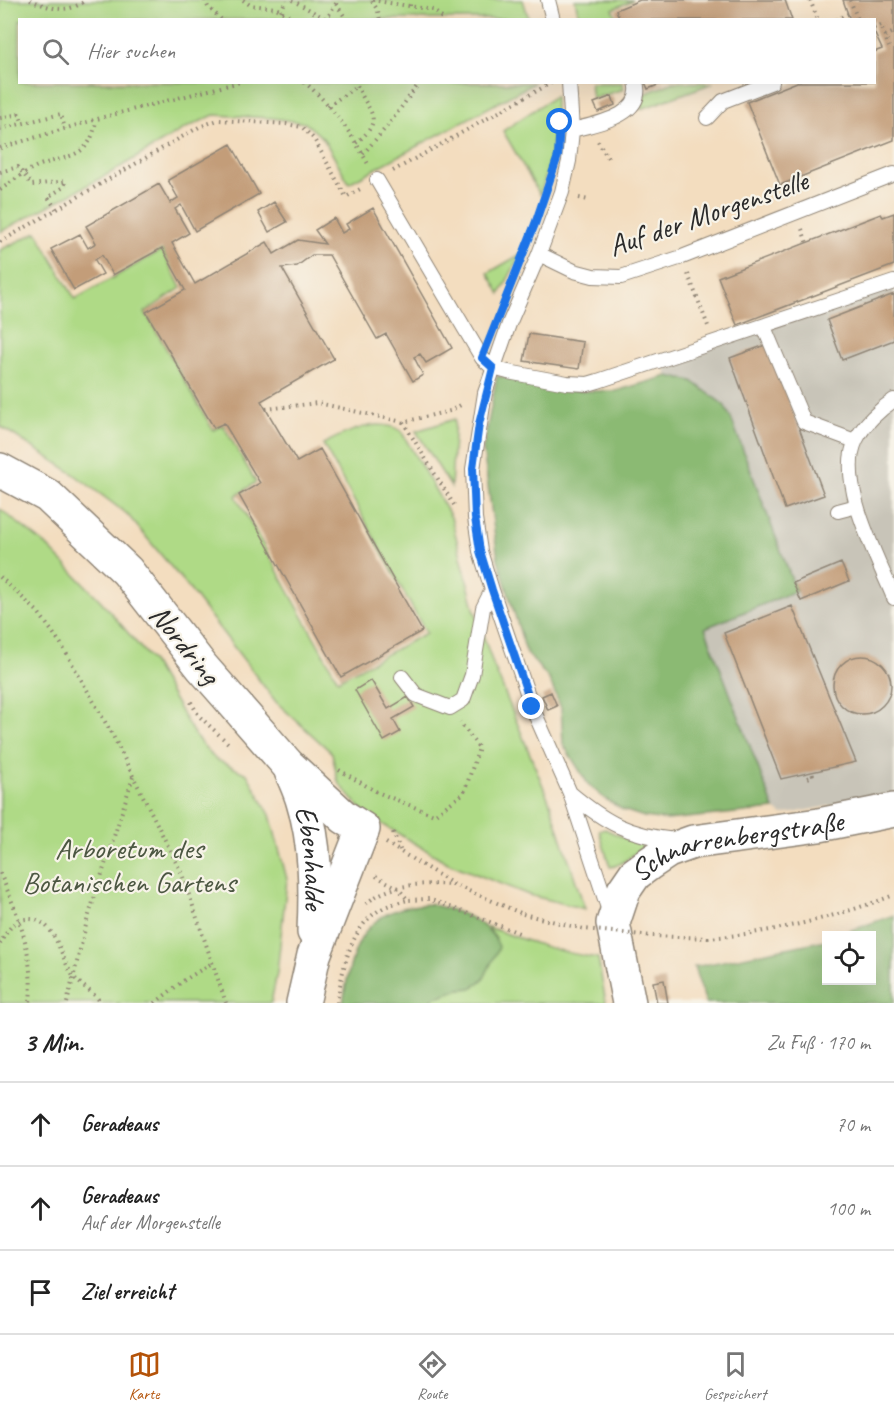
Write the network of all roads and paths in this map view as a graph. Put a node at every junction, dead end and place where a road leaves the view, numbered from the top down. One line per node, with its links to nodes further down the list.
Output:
1 (30, 0): 2 (path)
2 (86, 0)
3 (205, 0): 15 (path)
4 (243, 0): 13 (path)
5 (286, 0): 13 (path)
6 (292, 0): 17 (path)
7 (410, 0): 12 (path)
8 (548, 0): 22 (lane)
9 (810, 0): 23 (path)
10 (850, 0): 25 (path)
11 (337, 2): 18 (path); 19 (path)
12 (410, 6): 20 (path); 21 (path)
13 (281, 11): 16 (path)
14 (848, 14): 24 (path)
15 (220, 18)
16 (293, 18)
17 (324, 18)
18 (327, 18)
19 (346, 18)
20 (380, 18)
21 (442, 18)
22 (552, 18)
23 (817, 18)
24 (840, 18)
25 (857, 18)
26 (876, 27): 28 (path)
27 (894, 32): 28 (path)
28 (885, 36): 29 (path)
29 (889, 47)
30 (232, 84): 41 (path)
31 (306, 84): 38 (path)
32 (356, 84): 38 (path); 46 (path)
33 (419, 84): 48 (path)
34 (548, 84): 52 (path)
35 (569, 84): 45 (lane)
36 (636, 84): 45 (lane)
37 (767, 84): 40 (lane)
38 (328, 106): 46 (path)
39 (0, 118): 42 (path)
40 (706, 118)
41 (96, 120): 44 (path); 50 (path)
42 (23, 123): 43 (path); 44 (path)
43 (0, 129)
44 (65, 129): 47 (path)
45 (572, 130): 56 (lane)
46 (356, 143): 48 (path)
47 (0, 148)
48 (363, 154): 52 (path)
49 (0, 172): 50 (path)
50 (22, 174): 53 (path); 54 (path)
51 (894, 174): 57 (lane, Auf der Morgenstelle)
52 (377, 180): 54 (path); 61 (lane)
53 (0, 190)
54 (56, 209): 55 (path)
55 (0, 242)
56 (539, 254): 57 (lane, Auf der Morgenstelle); 61 (lane)
57 (682, 257): 60 (path)
58 (894, 282): 59 (lane)
59 (764, 327): 60 (lane); 66 (lane)
60 (715, 344): 61 (lane)
61 (493, 368): 72 (lane)
62 (894, 400): 66 (lane)
63 (266, 409): 65 (path)
64 (466, 413): 65 (path)
65 (403, 422): 68 (path)
66 (855, 441): 69 (lane)
67 (0, 470): 76 (street, Nordring)
68 (459, 503)
69 (857, 506): 70 (lane); 73 (lane)
70 (838, 511)
71 (0, 577): 78 (path)
72 (492, 590): 75 (lane); 81 (lane)
73 (894, 598)
74 (402, 677): 75 (lane)
75 (450, 708): 80 (path)
76 (288, 765): 83 (street, Nordring); 94 (street, Ebenhalde)
77 (812, 772): 79 (path)
78 (133, 777): 95 (path); 96 (path)
79 (808, 778)
80 (377, 792)
81 (570, 794): 84 (lane); 91 (lane)
82 (894, 810): 84 (street, Schnarrenbergstraße)
83 (363, 829): 86 (path, Schnarrenbergstraße); 94 (street, Ebenhalde)
84 (693, 842): 91 (street, Schnarrenbergstraße)
85 (0, 873): 90 (path)
86 (455, 885): 87 (path, Schnarrenbergstraße, bridge); 89 (path, Ebenhalde)
87 (894, 895)
88 (408, 900): 103 (path)
89 (363, 907)
90 (20, 919): 93 (path); 96 (path); 97 (path)
91 (612, 929): 92 (path); 104 (street)
92 (639, 941)
93 (0, 944)
94 (314, 955): 102 (street, Ebenhalde)
95 (212, 963): 100 (path); 101 (path)
96 (74, 977): 98 (path); 99 (path)
97 (30, 1003)
98 (67, 1003)
99 (101, 1003)
100 (155, 1003)
101 (226, 1003)
102 (303, 1003)
103 (338, 1003)
104 (629, 1003)

